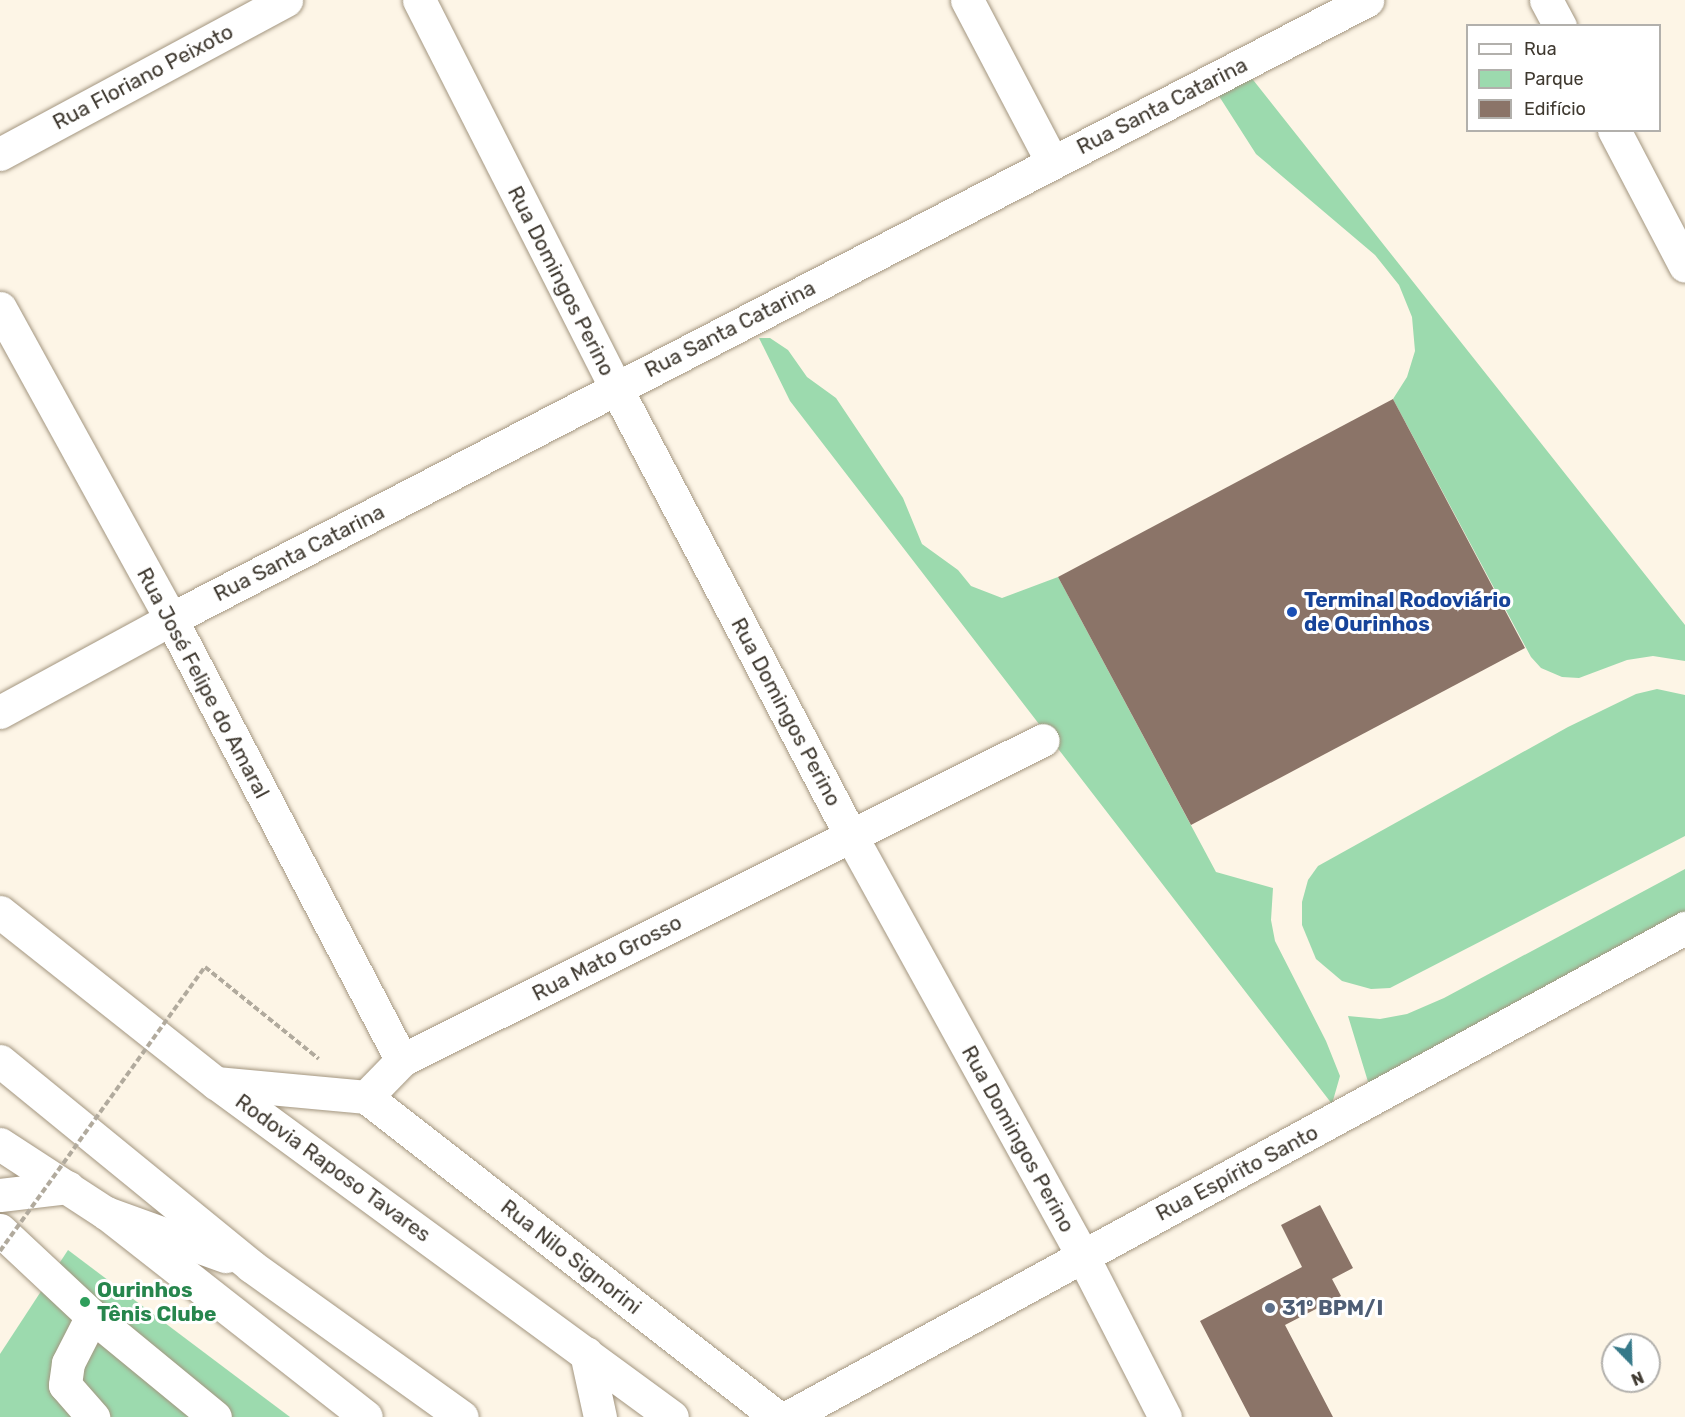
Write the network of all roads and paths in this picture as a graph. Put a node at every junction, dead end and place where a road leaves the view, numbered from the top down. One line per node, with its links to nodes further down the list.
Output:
1 (286, 0): 8 (main road, Rua Floriano Peixoto)
2 (419, 0): 12 (main road, Rua Domingos Perino)
3 (967, 0): 9 (main road)
4 (1366, 0): 9 (main road, Rua Santa Catarina)
5 (1546, 0): 6 (main road)
6 (1559, 24)
7 (1615, 132): 10 (main road)
8 (0, 154)
9 (1052, 162): 12 (main road, Rua Santa Catarina)
10 (1685, 266)
11 (0, 308): 13 (main road, Rua José Felipe do Amaral)
12 (616, 388): 13 (main road, Rua Santa Catarina); 16 (main road, Rua Domingos Perino)
13 (171, 619): 14 (main road, Rua Santa Catarina); 19 (main road, Rua José Felipe do Amaral)
14 (0, 712)
15 (1043, 740): 16 (main road, Rua Mato Grosso)
16 (851, 836): 19 (main road, Rua Mato Grosso); 30 (main road, Rua Domingos Perino)
17 (0, 912): 22 (main road, Rodovia Raposo Tavares)
18 (1685, 928): 30 (main road, Rua Espírito Santo)
19 (402, 1060): 23 (main road, Rua Mato Grosso)
20 (0, 1061): 31 (main road)
21 (321, 1061): 29 (path, bridge)
22 (216, 1083): 23 (main road); 33 (main road, Rodovia Raposo Tavares)
23 (366, 1097): 40 (main road, Rua Nilo Signorini)
24 (0, 1144): 25 (main road)
25 (68, 1187): 26 (main road); 27 (main road)
26 (0, 1195)
27 (106, 1213): 31 (main road); 36 (main road)
28 (0, 1230): 32 (main road)
29 (0, 1251)
30 (1082, 1255): 41 (main road, Rua Espírito Santo); 42 (main road, Rua Domingos Perino)
31 (251, 1266): 37 (main road)
32 (92, 1316): 34 (main road); 35 (main road)
33 (586, 1353): 38 (main road); 39 (main road, Rodovia Raposo Tavares)
34 (93, 1417)
35 (214, 1417)
36 (366, 1417)
37 (462, 1417)
38 (600, 1417)
39 (672, 1417)
40 (777, 1417)
41 (788, 1417)
42 (1165, 1417)

